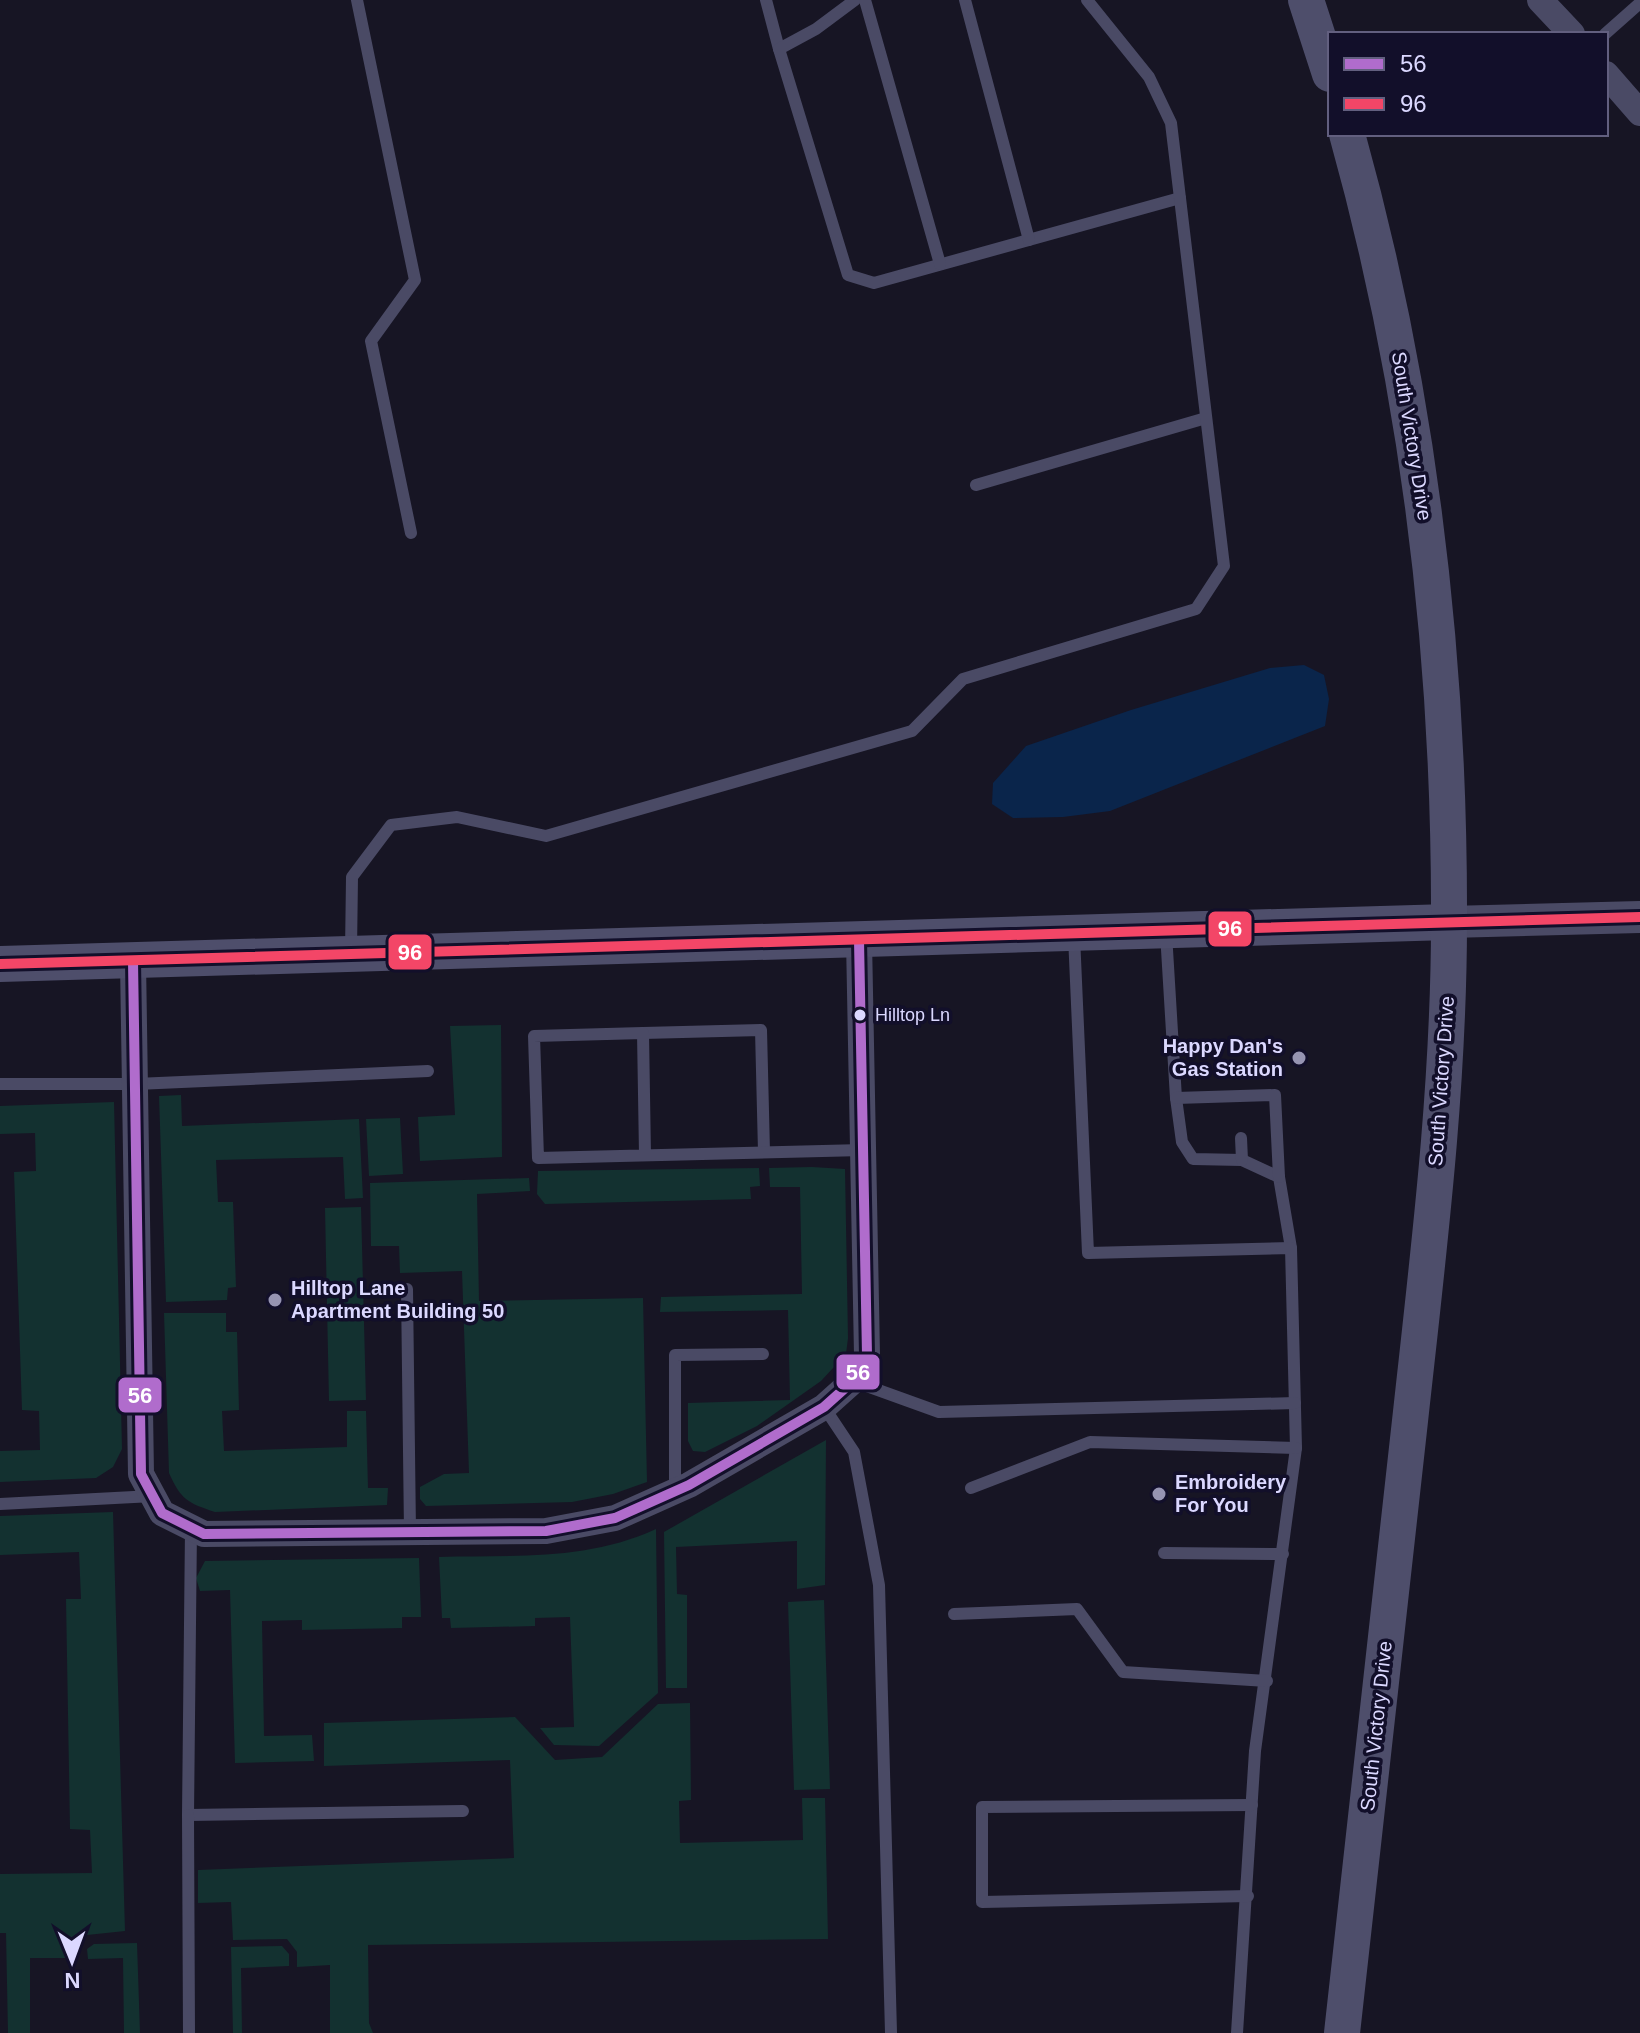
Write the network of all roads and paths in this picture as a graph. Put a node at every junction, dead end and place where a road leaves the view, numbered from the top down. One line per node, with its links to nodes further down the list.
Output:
1 (357, 0): 22 (lane)
2 (766, 0): 12 (lane)
3 (855, 0): 12 (lane)
4 (865, 0): 19 (lane)
5 (965, 0): 18 (lane)
6 (1087, 0): 17 (lane)
7 (1306, 0): 13 (main road)
8 (1540, 0): 10 (street)
9 (1640, 3): 11 (lane)
10 (1570, 32)
11 (1607, 32)
12 (779, 49): 19 (lane)
13 (1328, 68)
14 (1608, 76): 15 (street)
15 (1640, 113)
16 (1348, 136): 24 (main road, South Victory Drive)
17 (1180, 198): 18 (lane); 20 (lane)
18 (1029, 240): 19 (lane)
19 (940, 264)
20 (1206, 418): 21 (lane); 28 (lane)
21 (976, 485)
22 (411, 533)
23 (1640, 917): 24 (street)
24 (1449, 922): 25 (main road); 66 (main road, South Victory Drive)
25 (1166, 930): 26 (main road); 35 (lane)
26 (1074, 932): 27 (main road); 42 (lane)
27 (859, 940): 28 (main road); 37 (street)
28 (351, 955): 29 (main road)
29 (133, 961): 30 (main road); 34 (street)
30 (0, 964)
31 (643, 1033): 38 (lane); 39 (lane); 39 (lane)
32 (428, 1071): 34 (lane)
33 (0, 1084): 34 (lane)
34 (136, 1084): 51 (street)
35 (1176, 1098): 40 (lane); 41 (lane)
36 (1241, 1138): 40 (lane)
37 (863, 1150): 38 (lane); 45 (street)
38 (764, 1152): 39 (lane)
39 (645, 1155)
40 (1242, 1160): 41 (lane)
41 (1279, 1177): 42 (lane)
42 (1291, 1248): 46 (lane)
43 (407, 1289): 54 (lane)
44 (763, 1354): 50 (lane)
45 (853, 1381): 46 (lane); 47 (street)
46 (1295, 1403): 48 (lane)
47 (824, 1407): 50 (street); 64 (lane)
48 (1296, 1448): 49 (lane); 56 (lane)
49 (971, 1488)
50 (675, 1492): 54 (street)
51 (153, 1496): 52 (lane); 53 (street)
52 (0, 1504)
53 (191, 1528): 54 (street); 61 (lane)
54 (410, 1532)
55 (1164, 1553): 56 (lane)
56 (1283, 1554): 58 (lane)
57 (954, 1614): 58 (lane)
58 (1267, 1681): 59 (lane)
59 (1252, 1805): 62 (lane); 62 (lane)
60 (463, 1811): 61 (lane)
61 (188, 1815): 63 (lane)
62 (1248, 1896): 65 (lane)
63 (189, 2033)
64 (891, 2033)
65 (1237, 2033)
66 (1342, 2033)

